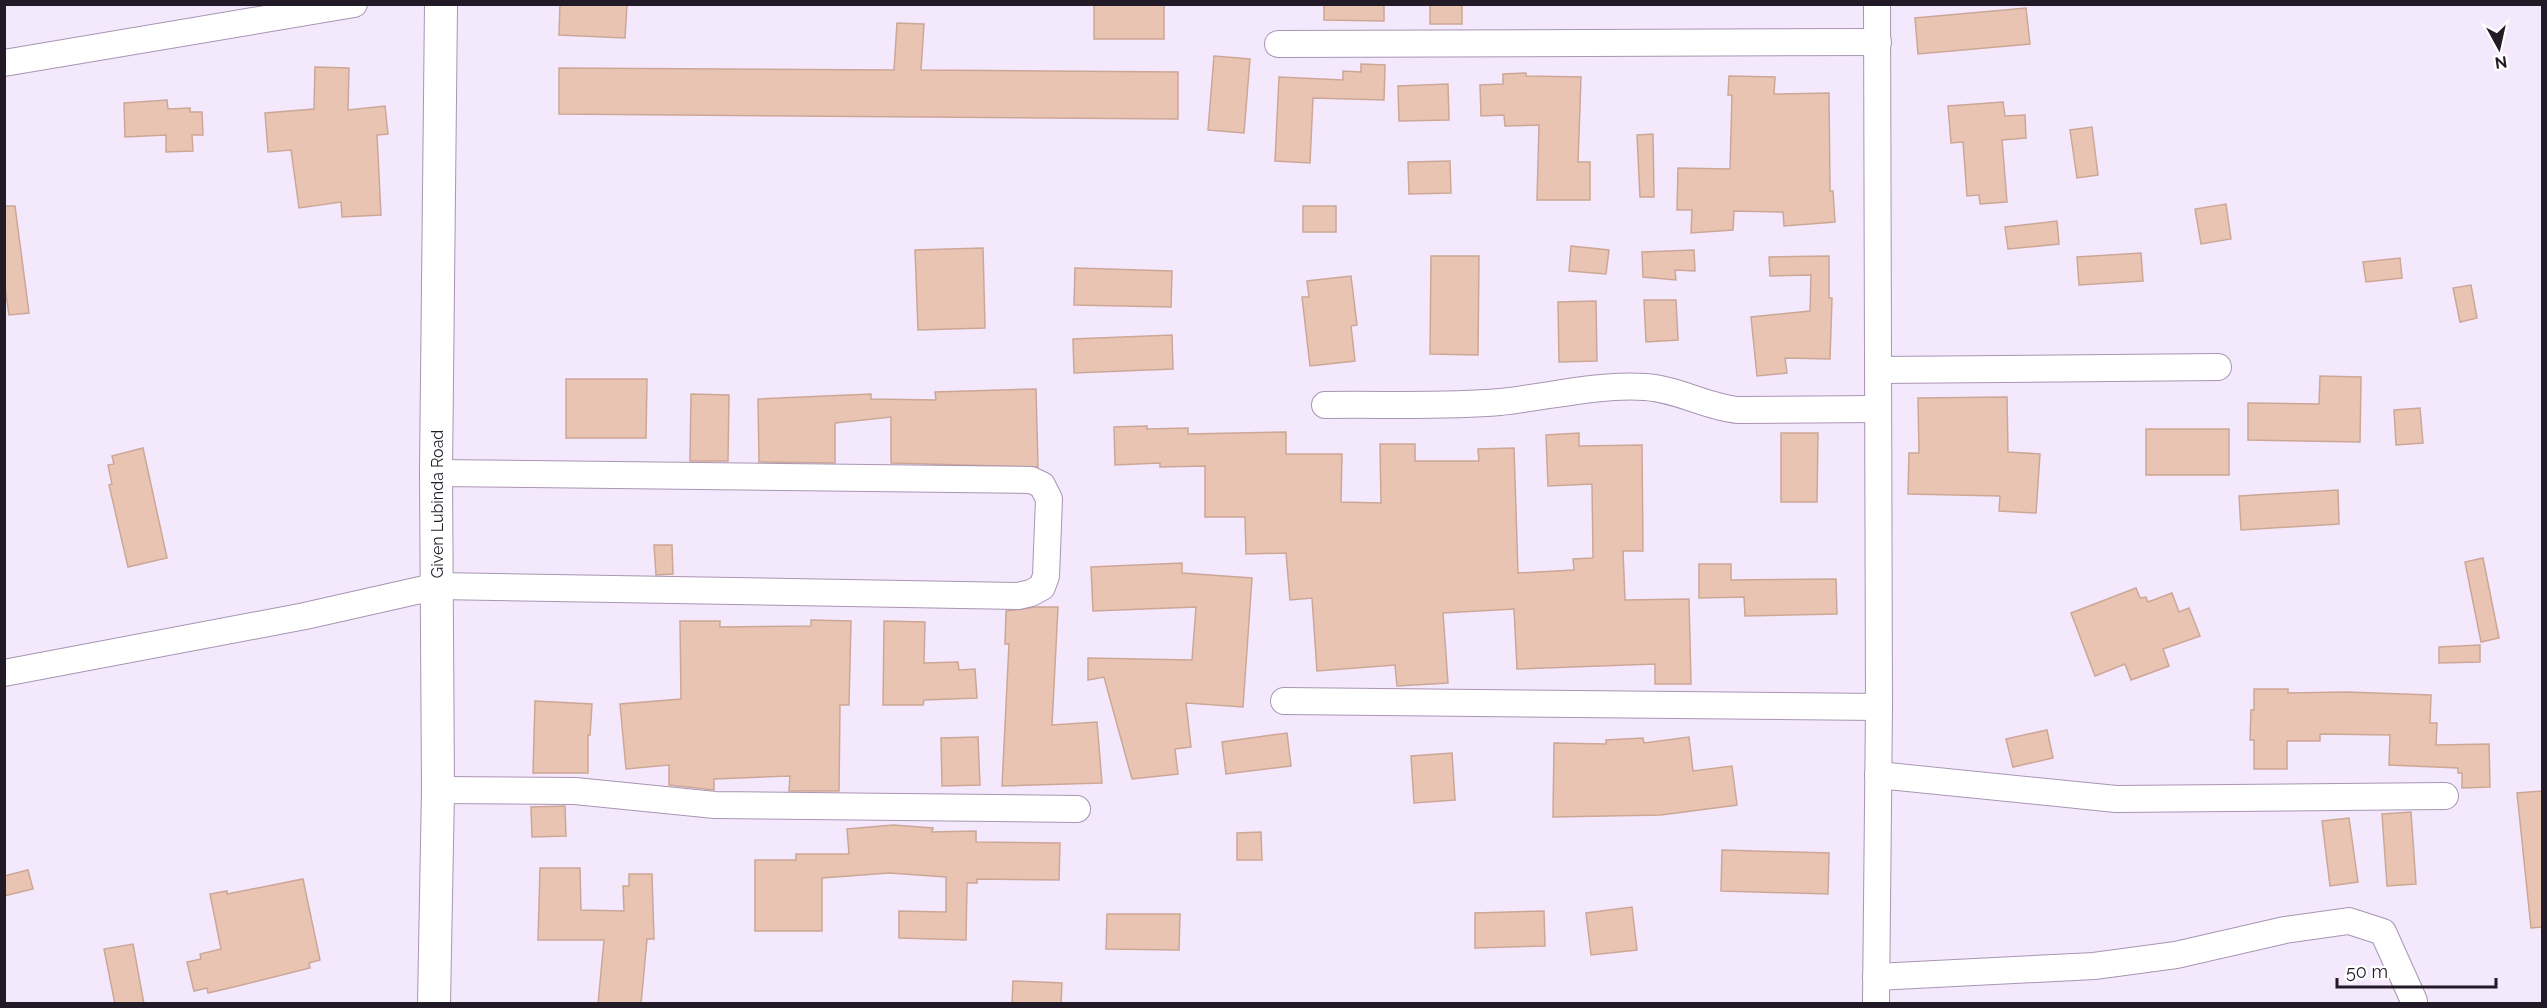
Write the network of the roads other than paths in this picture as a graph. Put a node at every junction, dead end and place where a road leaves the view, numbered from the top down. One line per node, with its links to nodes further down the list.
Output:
1 (354, 4): 6 (street)
2 (441, 4): 11 (street, Given Lubinda Road)
3 (1877, 4): 4 (street)
4 (1878, 42): 5 (street); 8 (street)
5 (1278, 44)
6 (4, 63)
7 (2218, 366): 8 (street)
8 (1879, 370): 10 (street)
9 (1325, 405): 10 (street)
10 (1878, 409): 15 (street)
11 (436, 473): 12 (street, Given Lubinda Road); 12 (street)
12 (438, 586): 13 (street); 17 (street, Given Lubinda Road)
13 (4, 673)
14 (1284, 701): 15 (street)
15 (1879, 707): 16 (street)
16 (1878, 775): 18 (street); 20 (street)
17 (438, 790): 19 (street); 22 (street, Given Lubinda Road)
18 (2445, 796)
19 (1077, 809)
20 (1876, 977): 21 (street); 23 (street)
21 (2414, 1001)
22 (434, 1004)
23 (1875, 1004)

